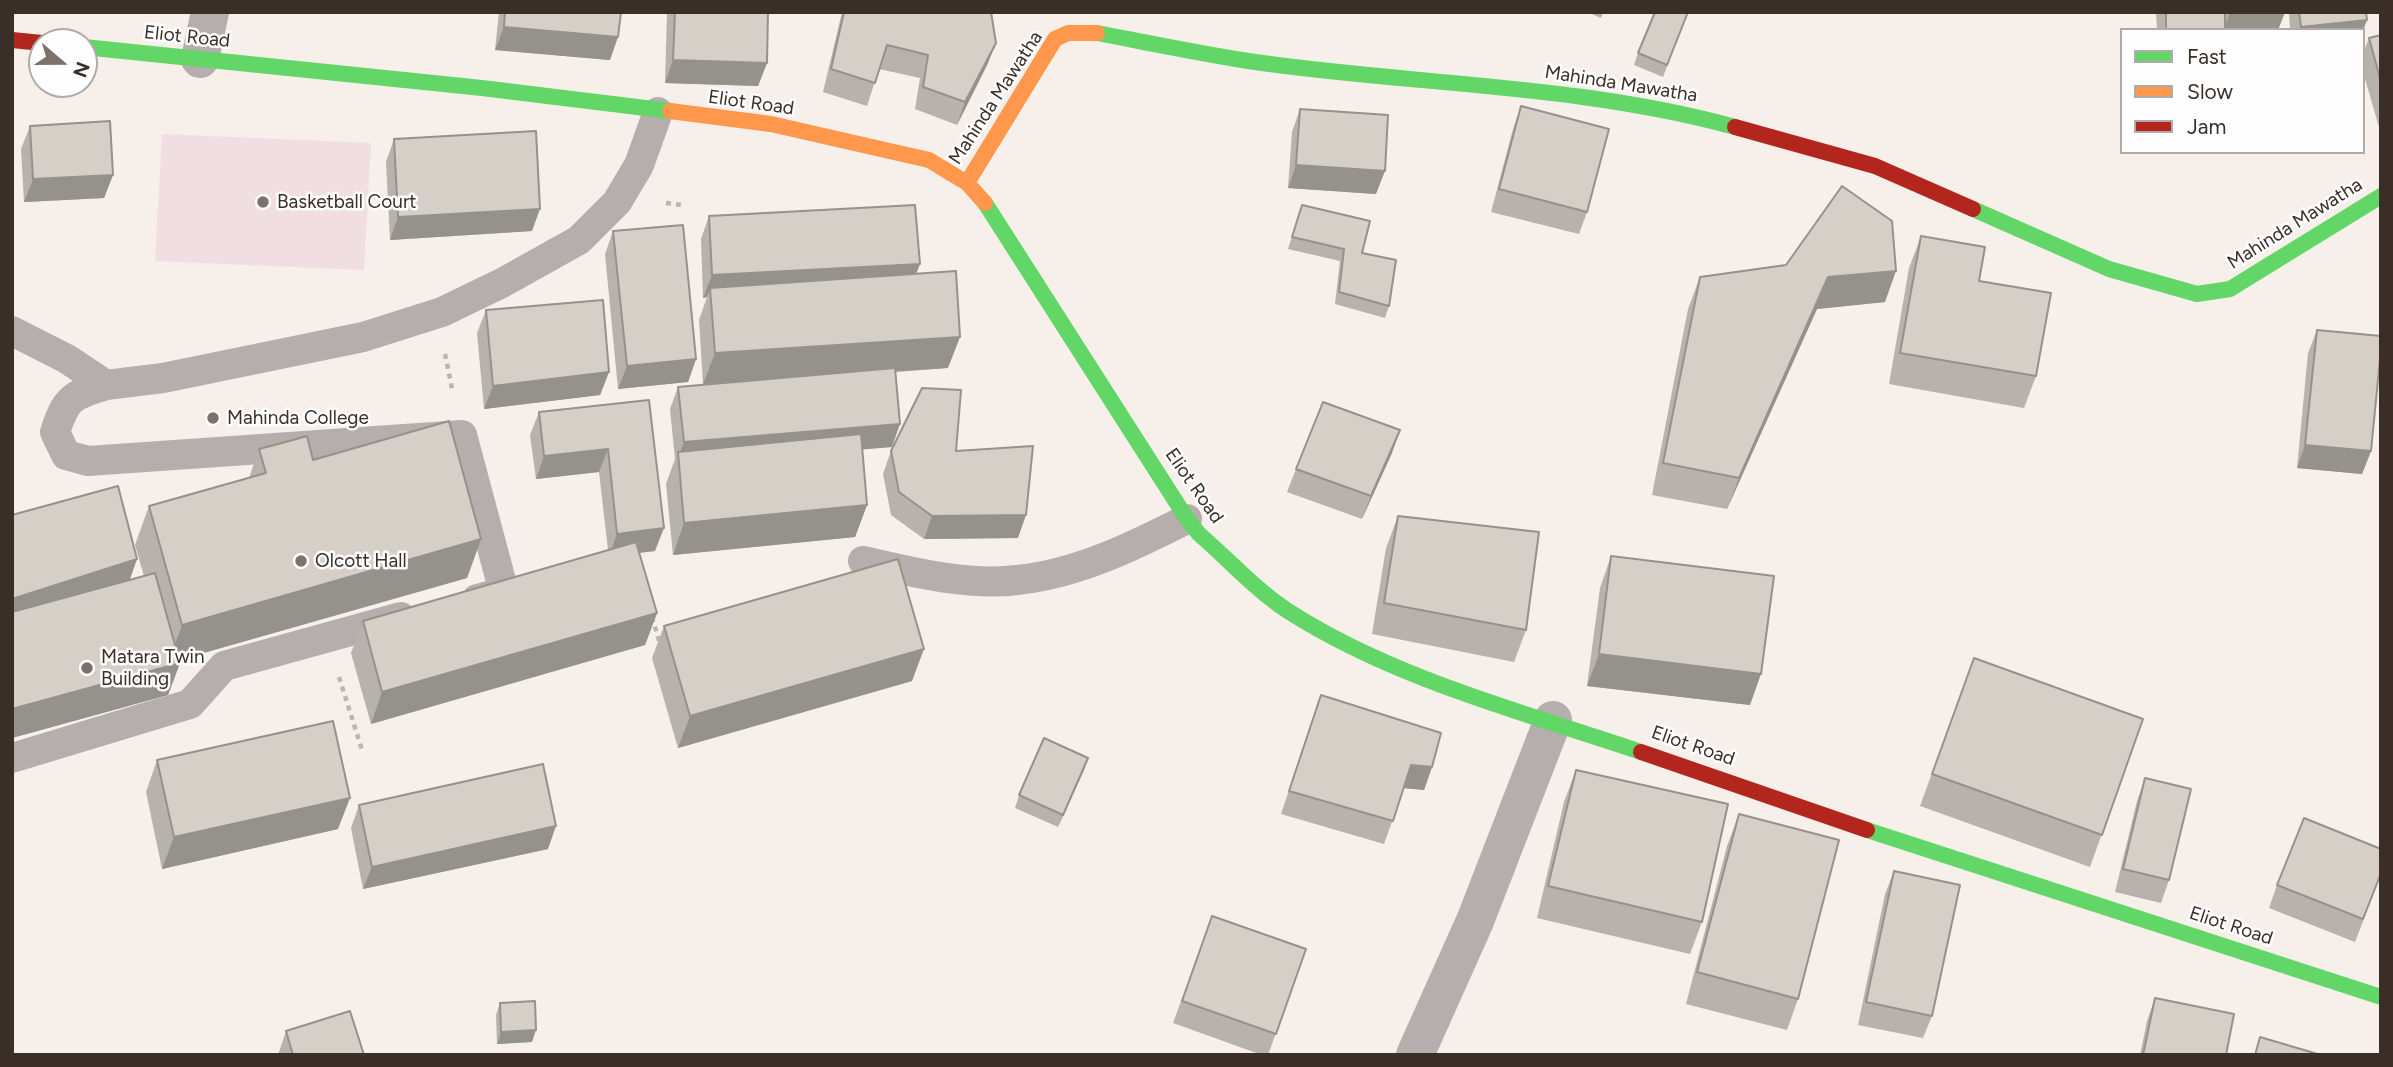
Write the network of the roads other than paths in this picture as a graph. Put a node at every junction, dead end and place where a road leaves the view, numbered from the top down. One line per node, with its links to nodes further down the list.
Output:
1 (210, 12): 3 (street)
2 (98, 48): 3 (street, Eliot Road)
3 (200, 59): 4 (street, Eliot Road)
4 (658, 112): 5 (street, Eliot Road); 8 (lane)
5 (967, 183): 6 (street, Mahinda Mawatha); 9 (street, Eliot Road)
6 (2381, 196)
7 (12, 331): 8 (lane)
8 (106, 385): 12 (lane)
9 (1187, 519): 10 (lane); 11 (street, Eliot Road)
10 (863, 561)
11 (1553, 720): 13 (street, Eliot Road); 14 (street)
12 (12, 758)
13 (2381, 997)
14 (1415, 1055)

